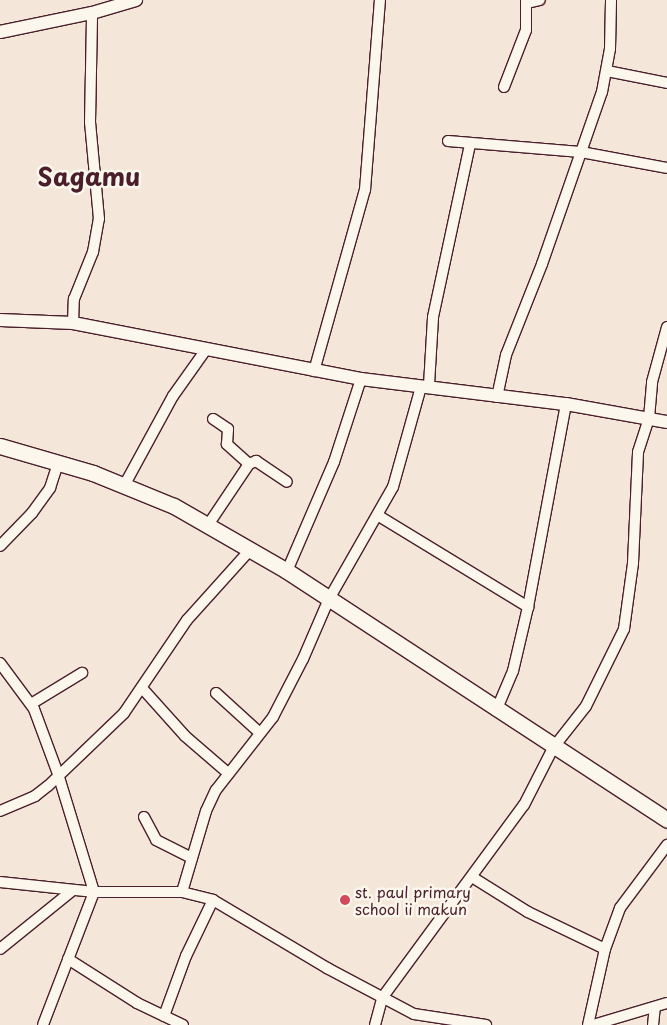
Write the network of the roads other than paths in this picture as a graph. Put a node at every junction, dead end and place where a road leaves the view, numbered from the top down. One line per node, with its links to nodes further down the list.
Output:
1 (136, 0): 6 (street)
2 (380, 0): 19 (street)
3 (540, 0): 5 (street)
4 (611, 0): 8 (street)
5 (527, 2): 10 (street)
6 (92, 13): 7 (street); 16 (street)
7 (0, 32)
8 (607, 71): 9 (street); 13 (street)
9 (667, 84)
10 (504, 87)
11 (448, 141): 12 (street)
12 (470, 144): 13 (street); 21 (street)
13 (581, 152): 14 (street); 22 (street)
14 (667, 168)
15 (0, 320): 16 (street)
16 (73, 322): 18 (street)
17 (667, 327): 24 (street)
18 (204, 351): 19 (street); 31 (street)
19 (314, 370): 20 (street)
20 (361, 379): 21 (street); 36 (street)
21 (425, 386): 22 (street); 32 (street)
22 (497, 397): 23 (street)
23 (566, 404): 24 (street); 38 (street)
24 (649, 418): 26 (street); 46 (street)
25 (213, 419): 29 (street)
26 (667, 422)
27 (0, 446): 28 (main road)
28 (58, 463): 31 (main road); 34 (street)
29 (249, 464): 30 (street); 33 (street)
30 (287, 482)
31 (125, 484): 33 (main road)
32 (378, 516): 37 (street); 38 (street)
33 (208, 525): 35 (main road)
34 (0, 546)
35 (250, 550): 36 (main road); 41 (street)
36 (287, 572): 37 (main road)
37 (329, 599): 44 (main road); 45 (street)
38 (528, 607): 44 (street)
39 (0, 663): 43 (street)
40 (82, 673): 43 (street)
41 (142, 688): 47 (street); 48 (street)
42 (216, 693): 45 (street)
43 (30, 704): 48 (street)
44 (496, 711): 46 (main road)
45 (260, 733): 47 (street)
46 (553, 748): 51 (main road); 54 (street)
47 (228, 773): 53 (street)
48 (58, 774): 49 (street); 57 (street)
49 (0, 811)
50 (144, 817): 53 (street)
51 (667, 820)
52 (667, 845): 61 (street)
53 (192, 858): 58 (street)
54 (472, 877): 61 (street); 63 (street)
55 (0, 882): 56 (street)
56 (72, 890): 57 (street); 60 (street)
57 (94, 892): 58 (street); 62 (street)
58 (182, 892): 59 (street)
59 (213, 900): 63 (street); 66 (street)
60 (0, 949)
61 (605, 949): 71 (street)
62 (68, 959): 66 (street); 67 (street)
63 (382, 998): 69 (street); 70 (street)
64 (667, 1003): 65 (street)
65 (655, 1008): 72 (street); 73 (street)
66 (164, 1016): 68 (street)
67 (43, 1025)
68 (182, 1025)
69 (375, 1025)
70 (486, 1025)
71 (588, 1025)
72 (593, 1025)
73 (653, 1025)

